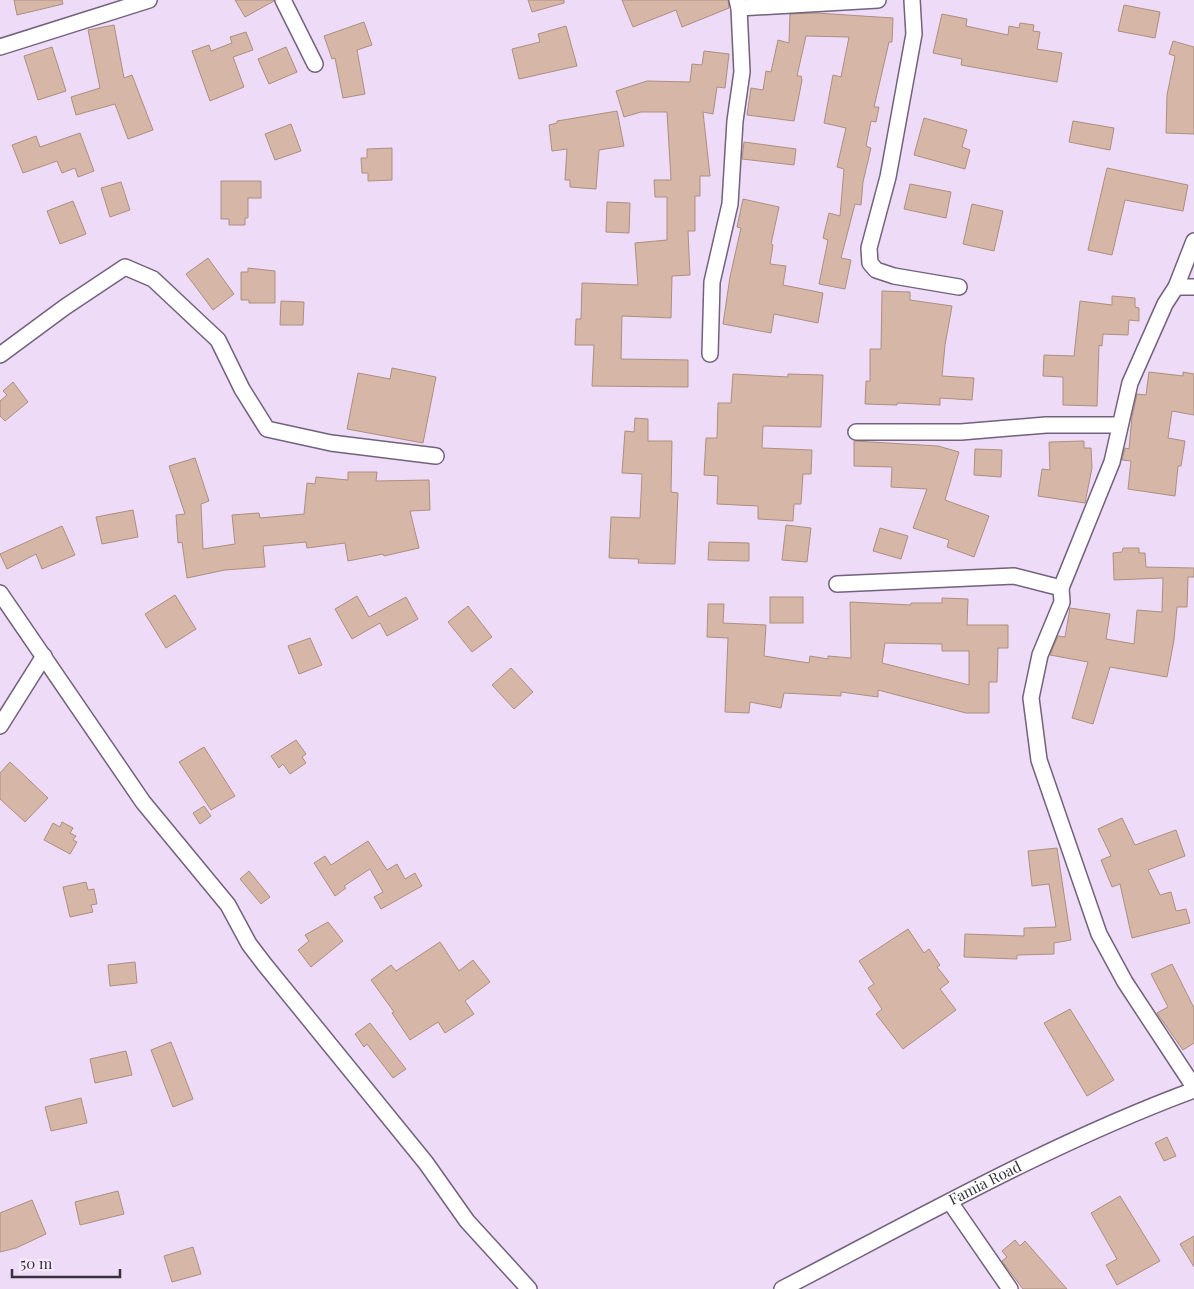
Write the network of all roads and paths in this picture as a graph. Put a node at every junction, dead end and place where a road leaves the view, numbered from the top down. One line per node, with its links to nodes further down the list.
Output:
1 (148, 0): 6 (street)
2 (283, 0): 7 (street)
3 (878, 0): 5 (street)
4 (912, 0): 9 (street)
5 (738, 4): 12 (street)
6 (0, 47)
7 (315, 64)
8 (1194, 241): 10 (street)
9 (959, 287)
10 (1176, 287): 11 (street); 14 (street)
11 (1194, 287)
12 (710, 354)
13 (0, 355): 16 (street)
14 (1120, 424): 15 (street); 18 (street)
15 (856, 432)
16 (436, 456)
17 (837, 584): 18 (street)
18 (1061, 588): 22 (street)
19 (0, 593): 20 (street)
20 (44, 656): 21 (street); 24 (street)
21 (0, 726)
22 (1194, 1089): 23 (street, Famia Road)
23 (950, 1202): 25 (street, Famia Road); 26 (street)
24 (529, 1289)
25 (782, 1289)
26 (1010, 1289)

